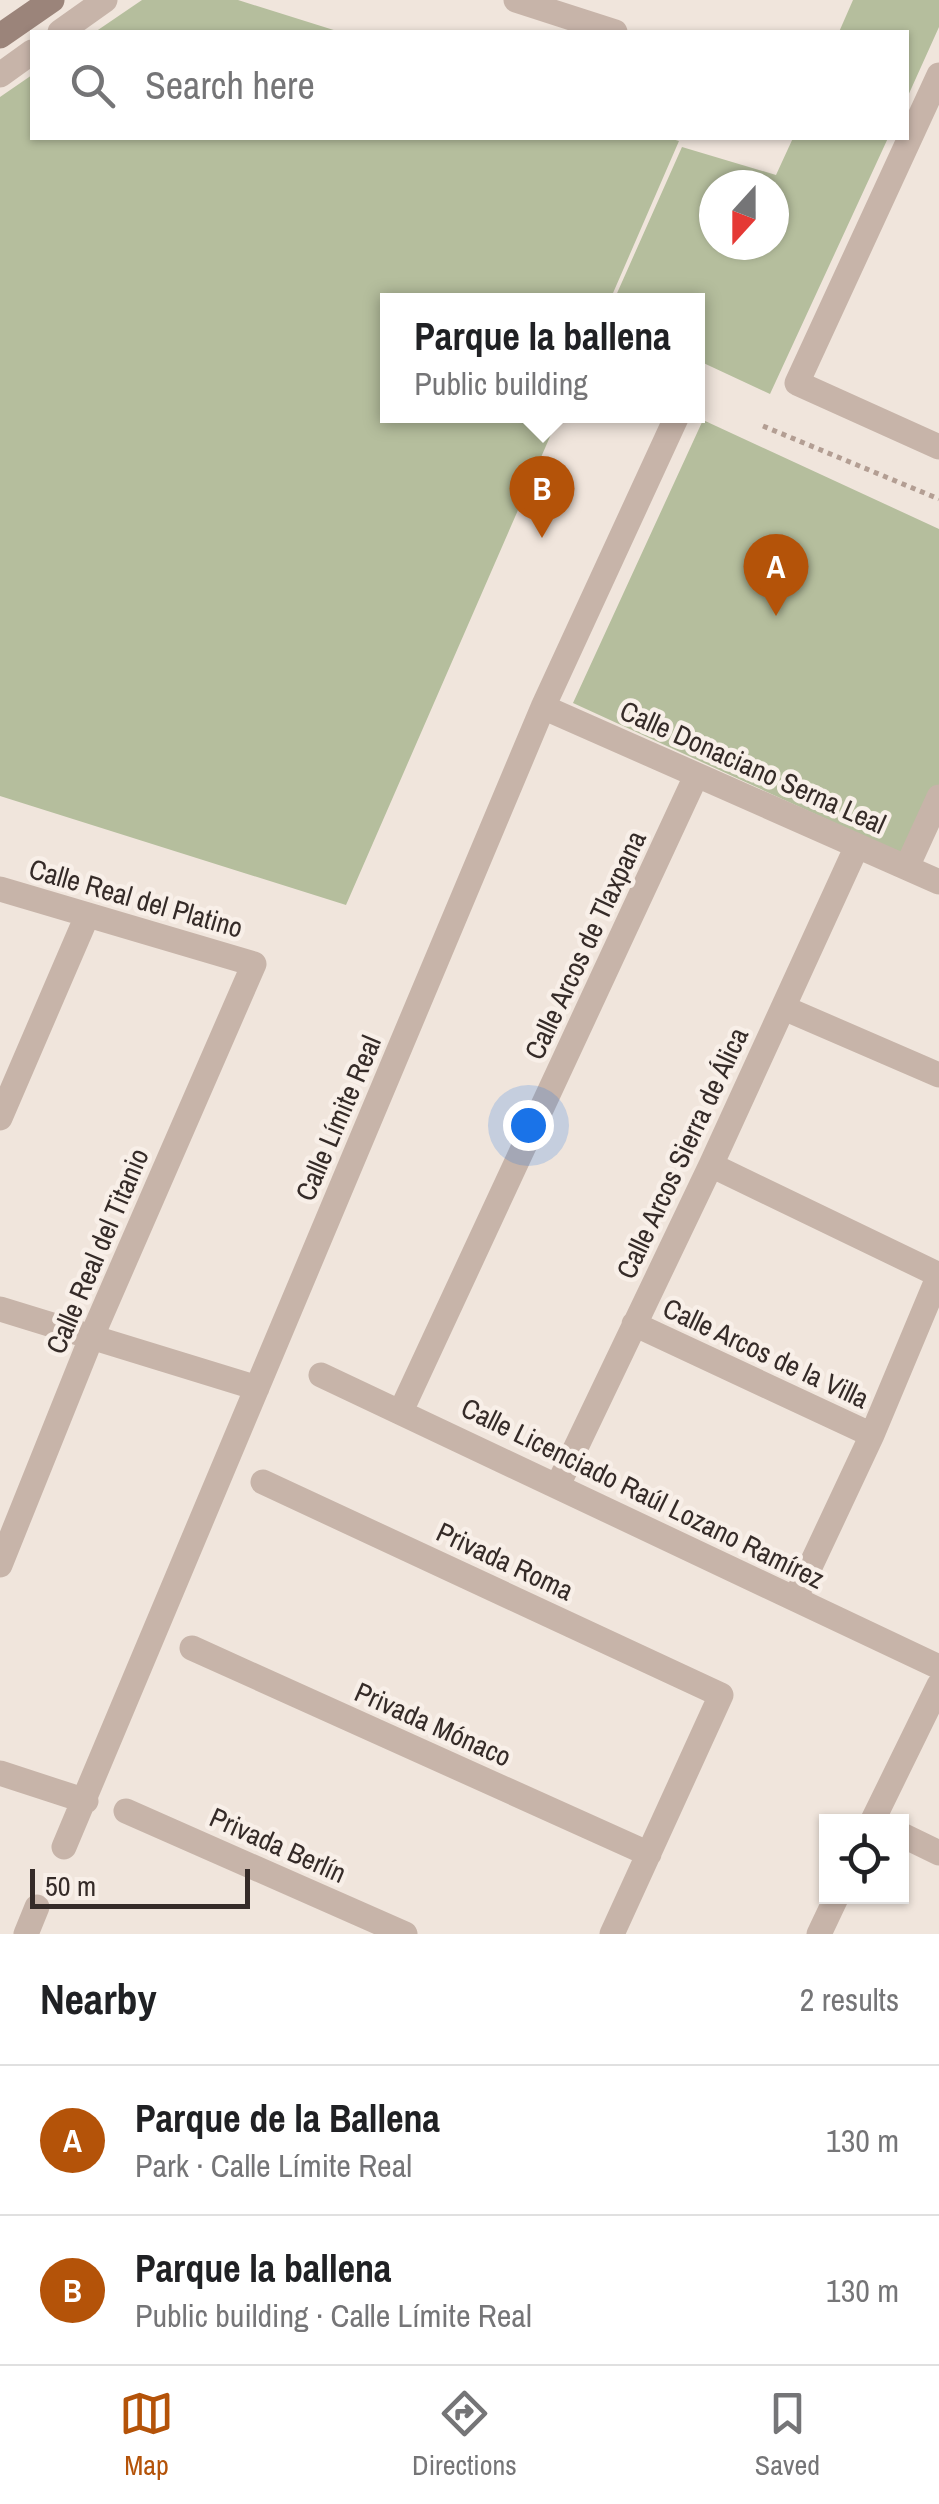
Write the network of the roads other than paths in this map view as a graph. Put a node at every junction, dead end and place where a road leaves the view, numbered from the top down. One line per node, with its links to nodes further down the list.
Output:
1 (52, 0): 6 (main road)
2 (106, 0): 4 (street)
3 (516, 0): 5 (street)
4 (63, 30)
5 (610, 30)
6 (0, 36)
7 (30, 53): 8 (street)
8 (0, 75)
9 (939, 75): 11 (street)
10 (674, 423): 12 (street, Calle Límite Real)
11 (939, 447)
12 (543, 707): 13 (street, Calle Donaciano Serna Leal); 30 (street, Calle Límite Real)
13 (696, 776): 15 (street, Calle Donaciano Serna Leal); 31 (street, Calle Arcos de Tlaxpana)
14 (939, 798): 16 (street)
15 (857, 846): 16 (street, Calle Donaciano Serna Leal); 21 (street, Calle Arcos Sierra de Álica)
16 (907, 866): 17 (street, Calle Donaciano Serna Leal)
17 (939, 882)
18 (0, 890): 19 (street, Calle Real del Platino)
19 (87, 916): 20 (street, Calle Real del Platino); 23 (street)
20 (254, 964): 28 (street, Calle Real del Titanio)
21 (784, 1008): 22 (street); 24 (street, Calle Arcos Sierra de Álica)
22 (939, 1076)
23 (0, 1118)
24 (711, 1166): 25 (street); 27 (street, Calle Arcos Sierra de Álica)
25 (939, 1275): 32 (street)
26 (0, 1309): 28 (street)
27 (634, 1324): 32 (street, Calle Arcos de la Villa); 34 (street, Calle Arcos Sierra de Álica)
28 (92, 1336): 30 (street); 35 (street, Calle Real del Titanio)
29 (321, 1375): 31 (street, Calle Licenciado Raúl Lozano Ramírez)
30 (257, 1388): 41 (street, Calle Límite Real)
31 (401, 1411): 34 (street, Calle Licenciado Raúl Lozano Ramírez)
32 (872, 1435): 36 (street)
33 (263, 1482): 47 (street, Privada Roma)
34 (558, 1485): 36 (street, Calle Licenciado Raúl Lozano Ramírez)
35 (0, 1564)
36 (795, 1599): 38 (street, Calle Licenciado Raúl Lozano Ramírez)
37 (192, 1648): 47 (street, Privada Mónaco)
38 (939, 1667)
39 (939, 1684): 43 (street)
40 (0, 1773): 41 (street)
41 (86, 1801): 45 (street, Calle Límite Real)
42 (126, 1811): 51 (street, Privada Berlín)
43 (876, 1814)
44 (909, 1838): 46 (street)
45 (64, 1848)
46 (939, 1853)
47 (649, 1854): 52 (street)
48 (833, 1904): 53 (street)
49 (37, 1907): 50 (street)
50 (26, 1934)
51 (405, 1934)
52 (612, 1934)
53 (819, 1934)

